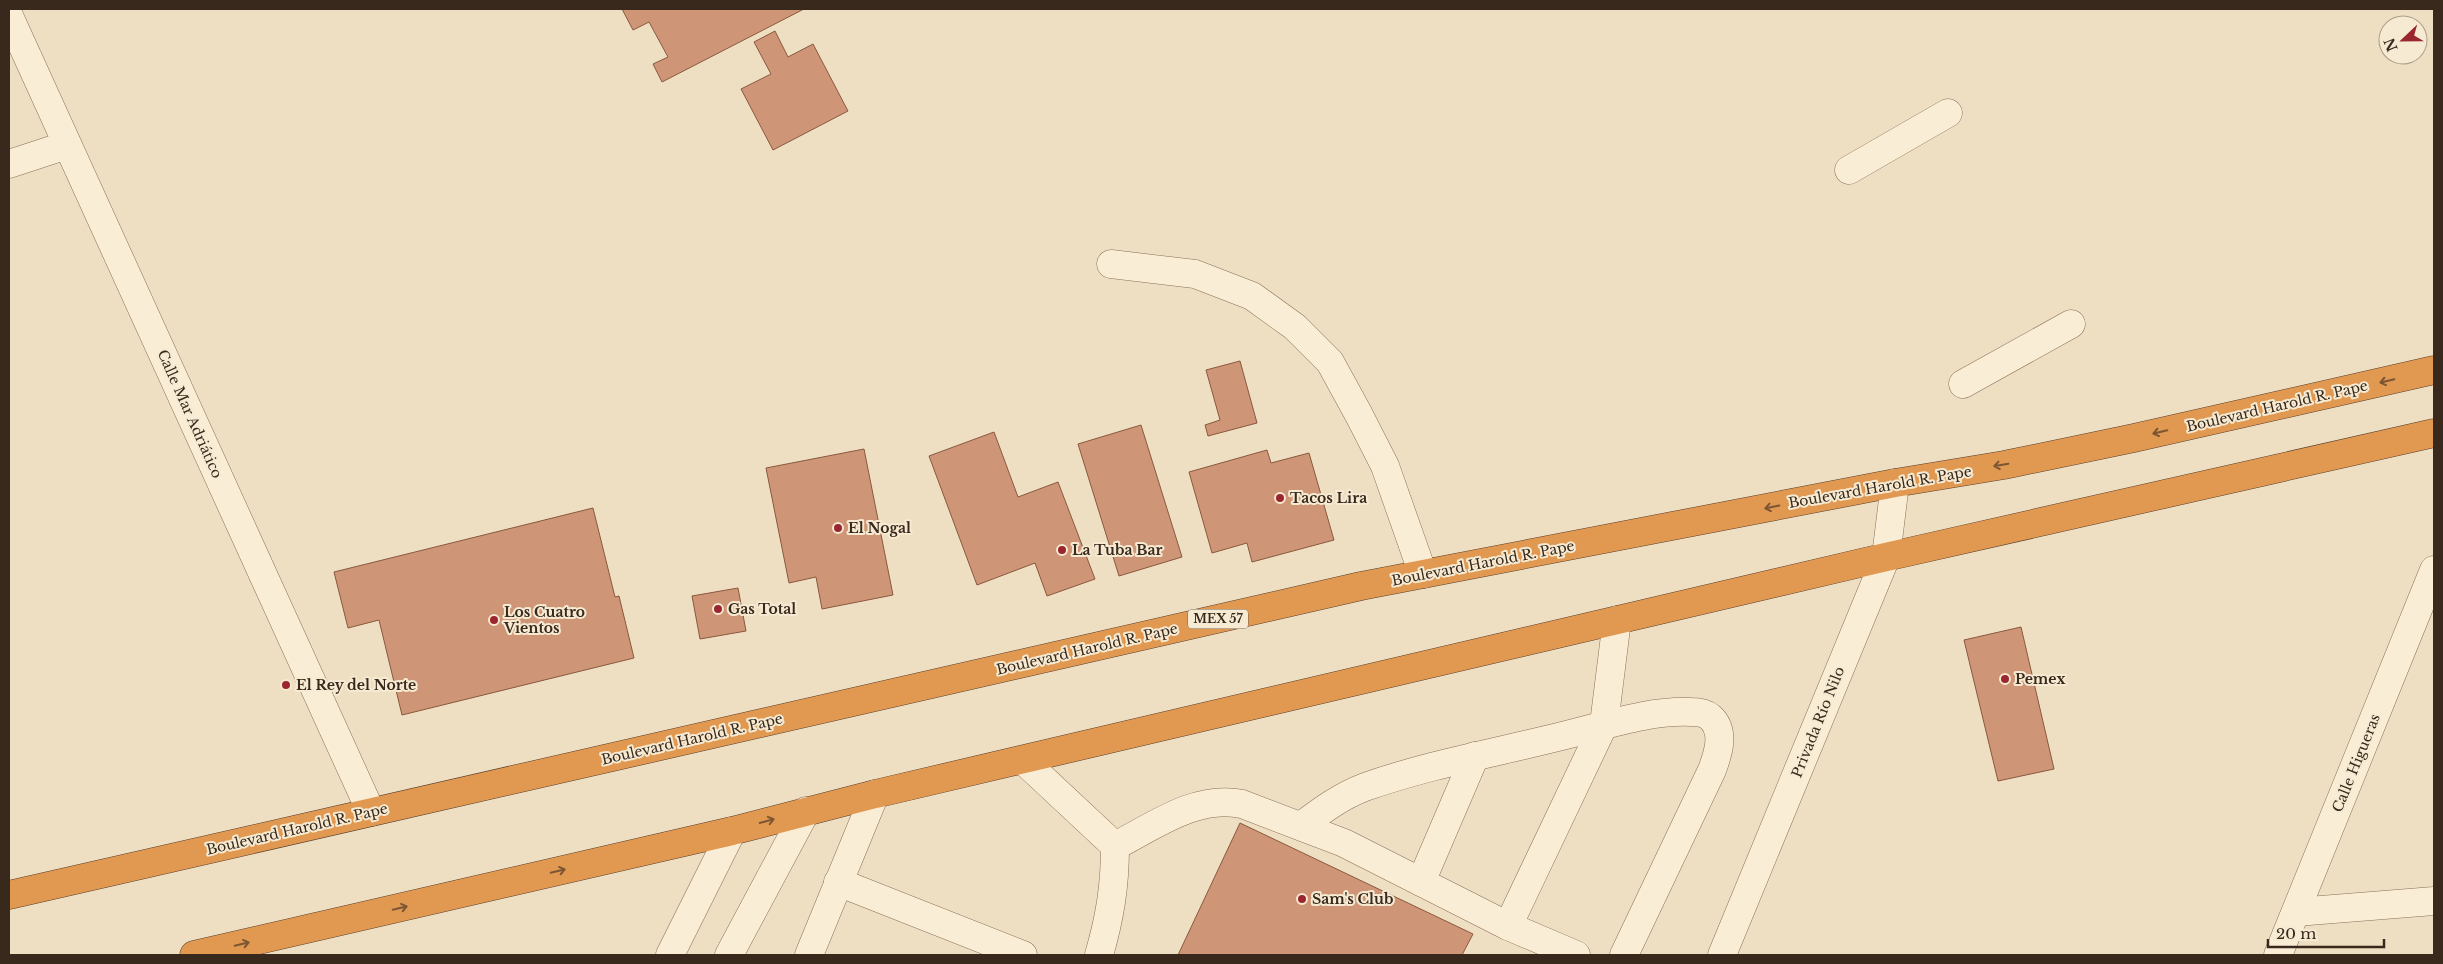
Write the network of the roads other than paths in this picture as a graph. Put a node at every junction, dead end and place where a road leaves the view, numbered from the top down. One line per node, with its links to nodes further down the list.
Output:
1 (9, 16): 3 (street, Calle Mar Adriático)
2 (1948, 113): 5 (street)
3 (67, 145): 4 (street); 21 (street, Calle Mar Adriático)
4 (9, 164)
5 (1849, 170)
6 (1111, 264): 14 (street)
7 (2072, 324): 9 (street)
8 (2434, 370): 11 (highway, Boulevard Harold R. Pape / MEX 57, one-way to 11)
9 (1963, 384)
10 (2434, 434): 12 (highway)
11 (1895, 483): 12 (street, Privada Río Nilo); 14 (highway, Boulevard Harold R. Pape / MEX 57, one-way to 14)
12 (1886, 556): 15 (highway); 39 (street, Privada Río Nilo)
13 (2434, 570): 29 (street, Calle Higueras)
14 (1423, 574): 21 (highway, Boulevard Harold R. Pape / MEX 57)
15 (1617, 620): 16 (street); 18 (highway)
16 (1604, 724): 17 (street); 30 (street); 38 (street)
17 (1475, 756): 22 (street); 26 (street)
18 (1024, 761): 19 (highway); 24 (street)
19 (875, 794): 20 (highway); 25 (street)
20 (806, 811): 23 (highway, one-way to 20); 33 (street)
21 (371, 812): 27 (highway, Boulevard Harold R. Pape / MEX 57)
22 (1301, 826): 24 (street); 26 (street)
23 (732, 831): 31 (highway, one-way to 23); 32 (street)
24 (1115, 846): 36 (street)
25 (838, 882): 34 (street); 35 (street)
26 (1421, 882): 30 (street)
27 (9, 896)
28 (2434, 901): 29 (street)
29 (2296, 912): 40 (street, Calle Higueras)
30 (1508, 926): 37 (street)
31 (194, 955)
32 (670, 955)
33 (729, 955)
34 (809, 955)
35 (1023, 955)
36 (1099, 955)
37 (1576, 955)
38 (1624, 955)
39 (1722, 955)
40 (2278, 955)

